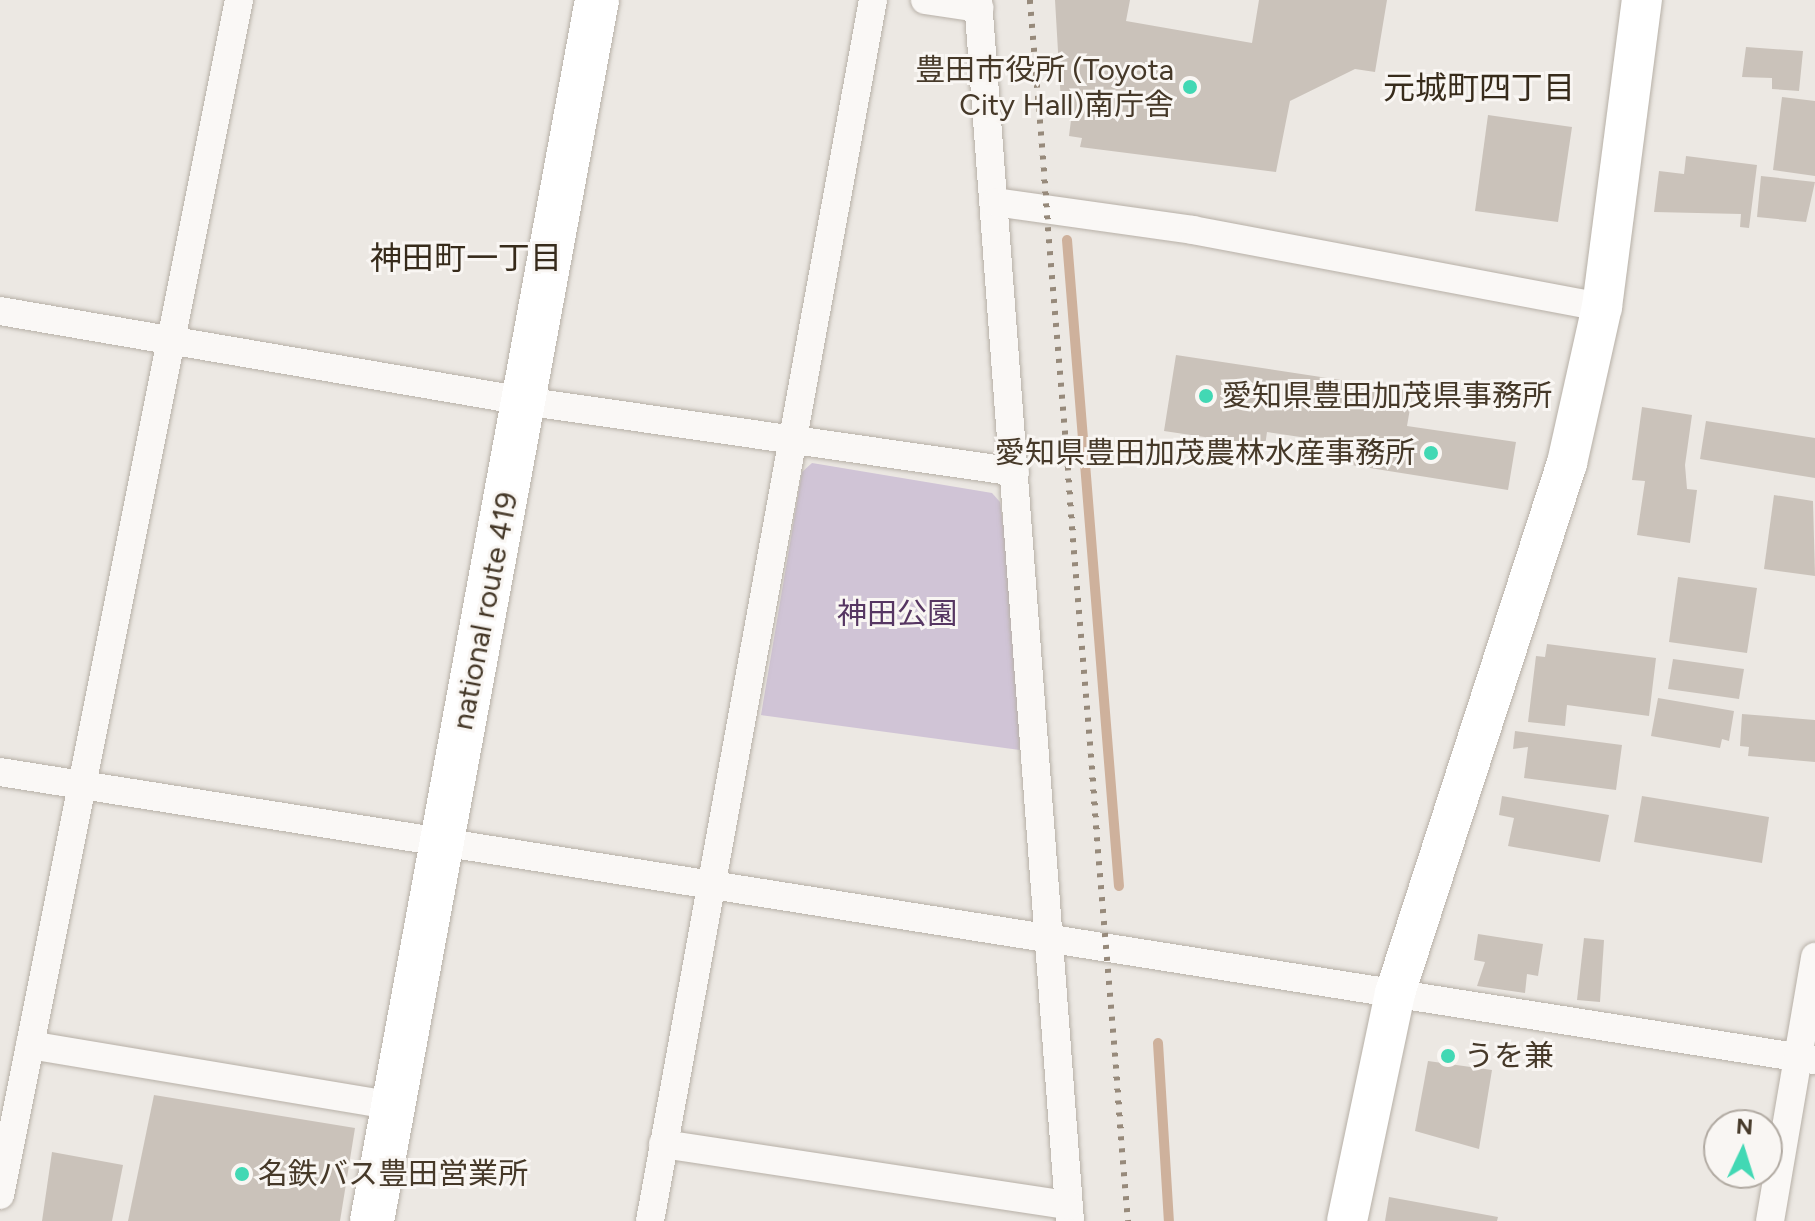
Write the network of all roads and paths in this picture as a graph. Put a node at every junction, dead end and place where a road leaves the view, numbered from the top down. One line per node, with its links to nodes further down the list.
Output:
1 (239, 0): 10 (street)
2 (597, 0): 11 (highway, national route 419)
3 (873, 0): 12 (street)
4 (925, 0): 6 (street)
5 (1642, 0): 8 (street)
6 (978, 4): 7 (street)
7 (995, 202): 8 (street); 13 (street)
8 (1602, 307): 20 (street)
9 (0, 311): 10 (street)
10 (174, 339): 11 (street); 15 (street)
11 (524, 401): 12 (street); 16 (highway, national route 419)
12 (793, 438): 13 (street); 17 (street)
13 (1015, 472): 18 (street)
14 (0, 772): 15 (street)
15 (81, 786): 16 (street); 21 (street)
16 (442, 843): 17 (street); 23 (highway, national route 419)
17 (712, 880): 18 (street); 24 (street)
18 (1053, 938): 20 (street); 26 (street)
19 (1815, 957): 22 (street)
20 (1395, 993): 22 (street); 29 (street)
21 (30, 1045): 23 (street); 25 (street)
22 (1806, 1058): 30 (street)
23 (393, 1106): 27 (highway, national route 419)
24 (663, 1144): 26 (street); 28 (street)
25 (0, 1195)
26 (1069, 1213)
27 (372, 1221)
28 (650, 1221)
29 (1347, 1221)
30 (1770, 1221)

